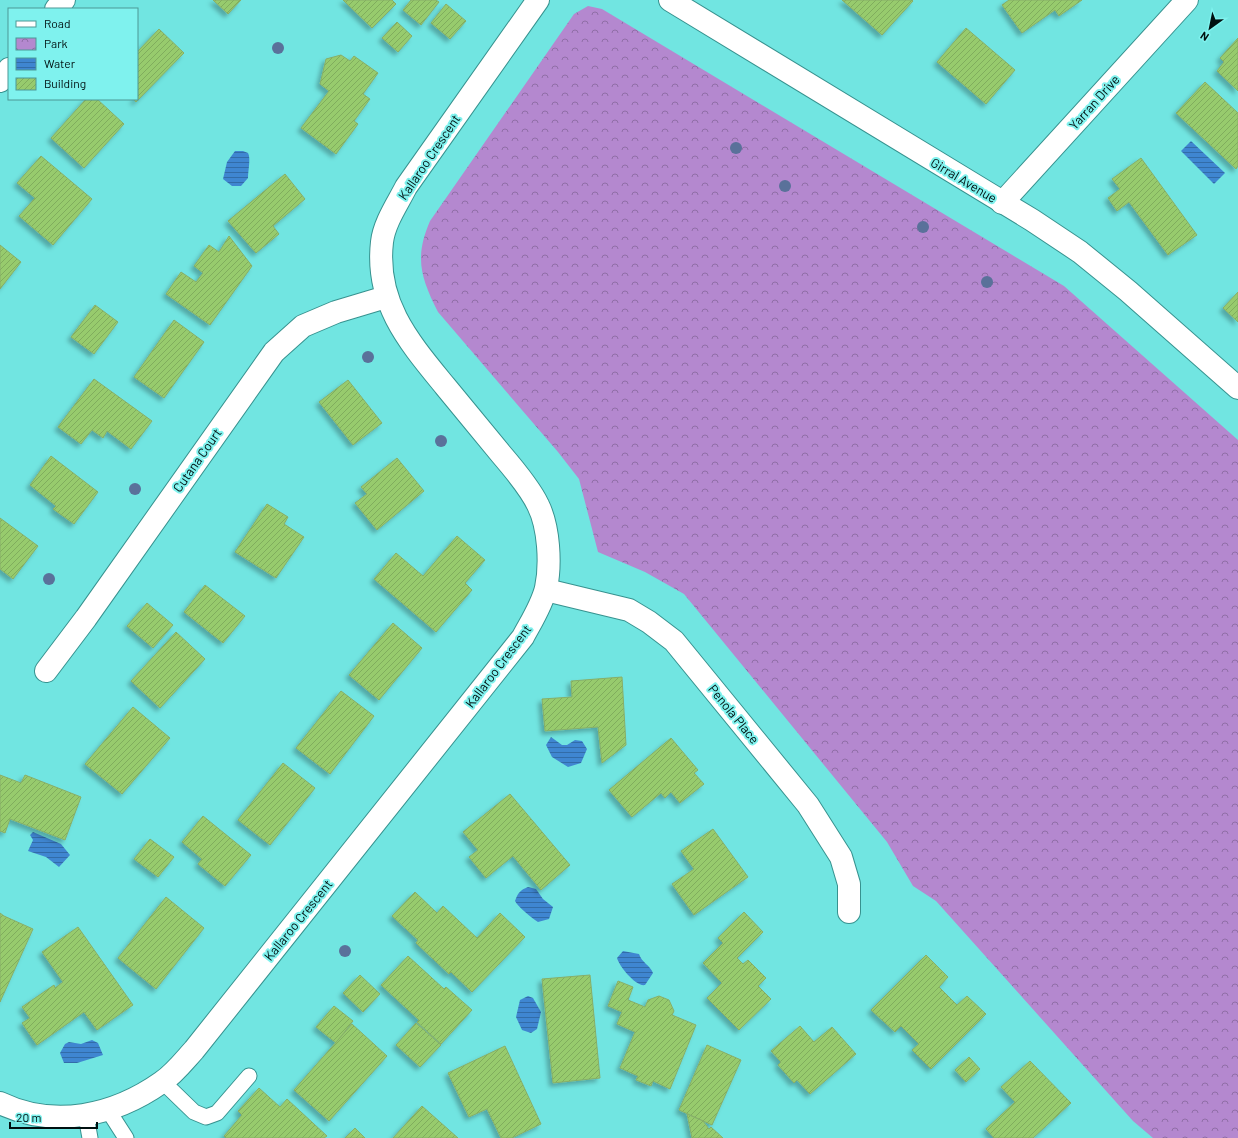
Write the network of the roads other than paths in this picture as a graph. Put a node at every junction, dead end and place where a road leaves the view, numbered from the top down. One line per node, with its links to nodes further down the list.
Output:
1 (64, 0): 5 (street)
2 (538, 0): 9 (street, Kallaroo Crescent)
3 (670, 0): 8 (street, Girral Avenue)
4 (1187, 0): 8 (street, Yarran Drive)
5 (57, 8)
6 (8, 70): 7 (street)
7 (0, 81)
8 (1002, 203): 10 (street, Girral Avenue)
9 (386, 297): 11 (street, Kallaroo Crescent); 12 (street, Cutana Court)
10 (1238, 388)
11 (546, 590): 13 (street, Penola Place); 15 (street, Kallaroo Crescent)
12 (46, 671)
13 (849, 912)
14 (249, 1076): 15 (lane)
15 (163, 1082): 17 (street, Kallaroo Crescent)
16 (0, 1102): 18 (street, Kallaroo Crescent)
17 (108, 1110): 18 (street, Kallaroo Crescent); 20 (lane)
18 (86, 1116): 19 (lane)
19 (90, 1138)
20 (126, 1138)

